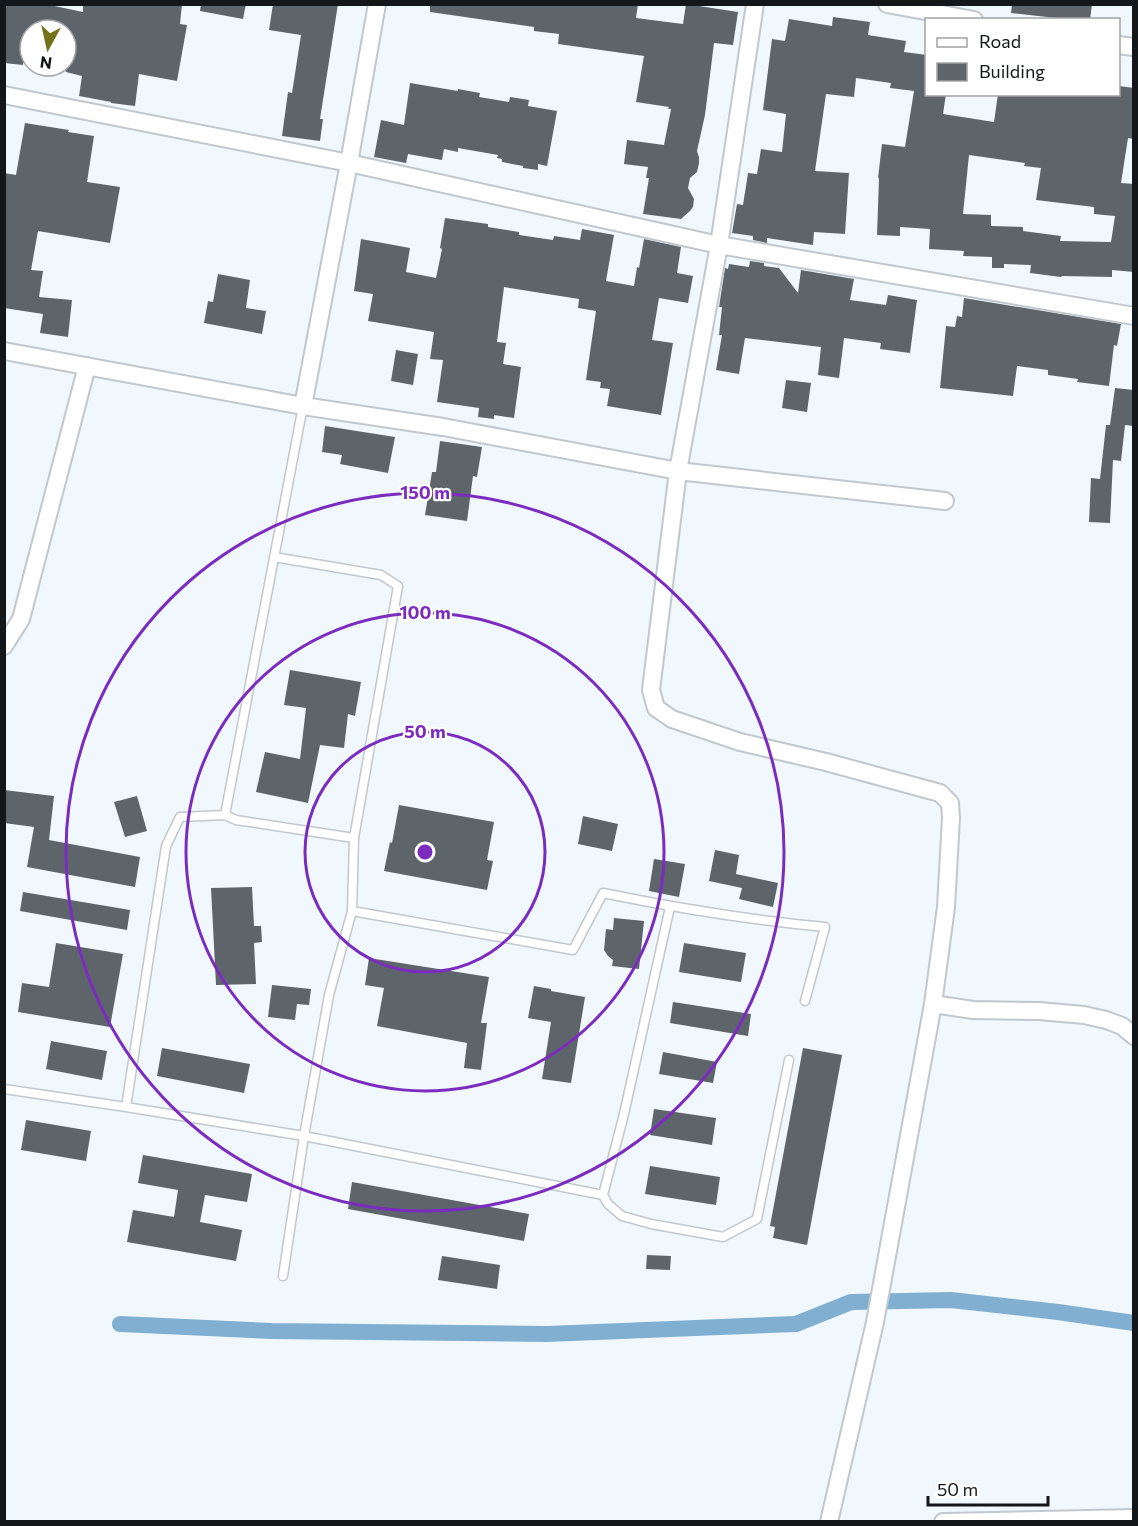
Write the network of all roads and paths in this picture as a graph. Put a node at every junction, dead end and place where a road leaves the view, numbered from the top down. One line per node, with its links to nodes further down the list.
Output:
1 (376, 4): 6 (street)
2 (756, 4): 7 (street)
3 (887, 4): 4 (street)
4 (963, 18)
5 (4, 95): 6 (street)
6 (349, 163): 7 (street); 11 (street)
7 (719, 245): 8 (street); 12 (street)
8 (1134, 316)
9 (4, 351): 10 (street)
10 (87, 366): 11 (street); 15 (street)
11 (303, 406): 12 (street); 14 (lane)
12 (678, 471): 13 (street); 21 (street)
13 (945, 501)
14 (274, 557): 16 (lane); 17 (lane)
15 (4, 646)
16 (225, 815): 17 (lane); 25 (lane)
17 (354, 838): 19 (lane)
18 (670, 907): 19 (lane); 20 (lane); 27 (lane)
19 (352, 911): 26 (lane)
20 (805, 1001)
21 (933, 1004): 22 (street); 30 (street)
22 (1134, 1036)
23 (789, 1060): 27 (lane)
24 (4, 1089): 25 (lane)
25 (126, 1107): 26 (lane)
26 (304, 1136): 27 (lane); 28 (lane)
27 (603, 1194)
28 (283, 1276)
29 (1134, 1518): 31 (street)
30 (829, 1521)
31 (943, 1521)

